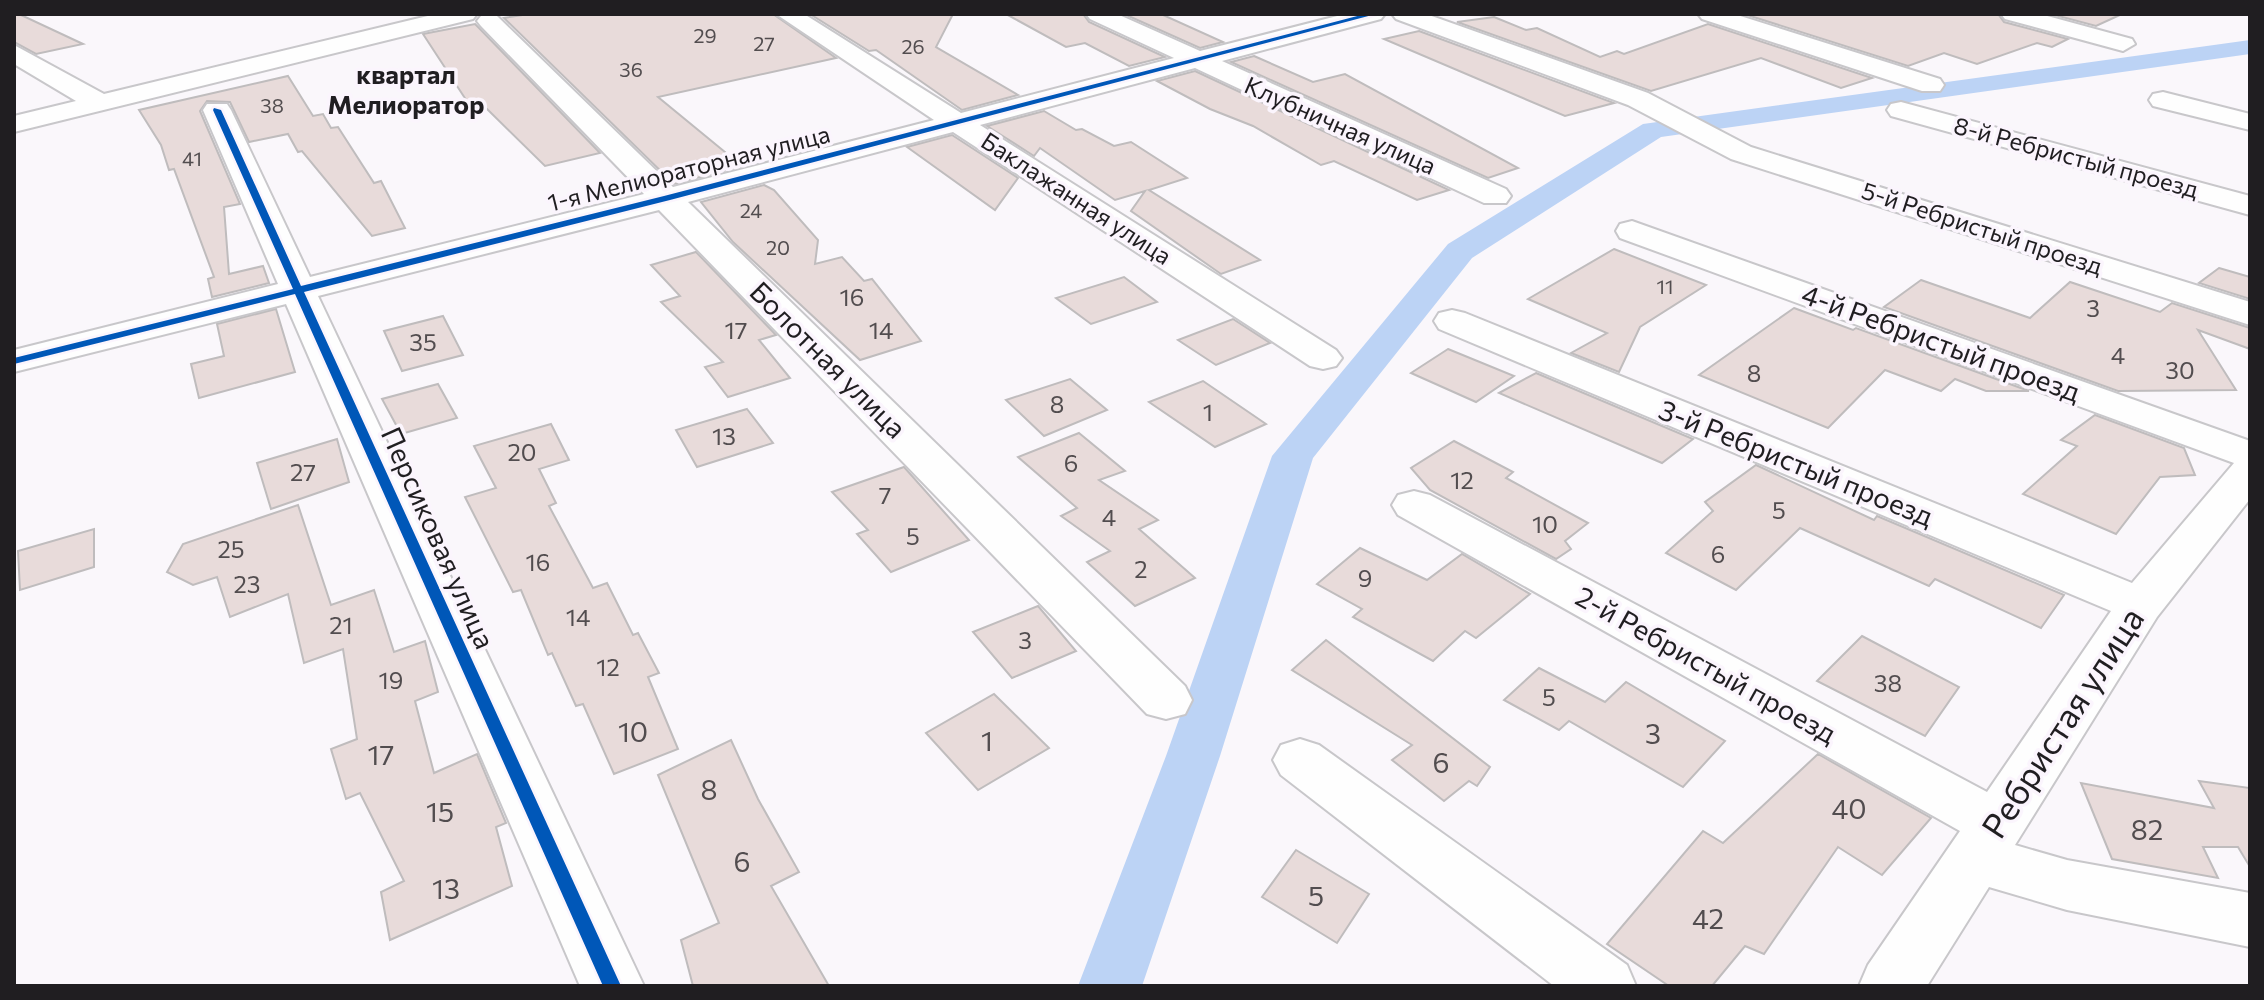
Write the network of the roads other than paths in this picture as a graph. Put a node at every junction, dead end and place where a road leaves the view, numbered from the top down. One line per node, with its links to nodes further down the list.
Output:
1 (788, 14): 19 (street, Баклажанная улица)
2 (1098, 14): 12 (street, Клубничная улица)
3 (1373, 14): 12 (street, 1-я Мелиораторная улица)
4 (1404, 14): 26 (street, 5-й Ребристый проезд)
5 (1710, 14): 13 (street)
6 (2013, 14): 10 (street)
7 (477, 18): 9 (street); 22 (street, Болотная улица)
8 (342, 19): 9 (street)
9 (380, 36): 15 (street)
10 (2123, 44)
11 (14, 53): 15 (street)
12 (1194, 60): 19 (street, 1-я Мелиораторная улица); 21 (street, Клубничная улица)
13 (1931, 85)
14 (2163, 100): 18 (street)
15 (100, 103): 20 (street)
16 (217, 110): 25 (street, Персиковая улица)
17 (1901, 110): 23 (street, 8-й Ребристый проезд)
18 (2250, 122)
19 (958, 123): 22 (street, 1-я Мелиораторная улица); 28 (street, Баклажанная улица)
20 (14, 124)
21 (1495, 196)
22 (667, 198): 25 (street, 1-я Мелиораторная улица); 34 (street, Болотная улица)
23 (2250, 206)
24 (1632, 231): 30 (street, 4-й Ребристый проезд)
25 (300, 289): 29 (street, 1-я Мелиораторная улица); 38 (street, Персиковая улица)
26 (2250, 314)
27 (1452, 321): 33 (street, 3-й Ребристый проезд)
28 (1323, 358)
29 (14, 361)
30 (2250, 455)
31 (2250, 471): 33 (street, Ребристая улица)
32 (1414, 505): 36 (street, 2-й Ребристый проезд)
33 (2140, 605): 36 (street, Ребристая улица)
34 (1166, 700)
35 (1300, 760): 39 (street)
36 (1986, 841): 37 (street, 2-й Ребристый проезд); 40 (street, Ребристая улица)
37 (2250, 920)
38 (612, 986)
39 (1604, 986)
40 (1891, 986)

